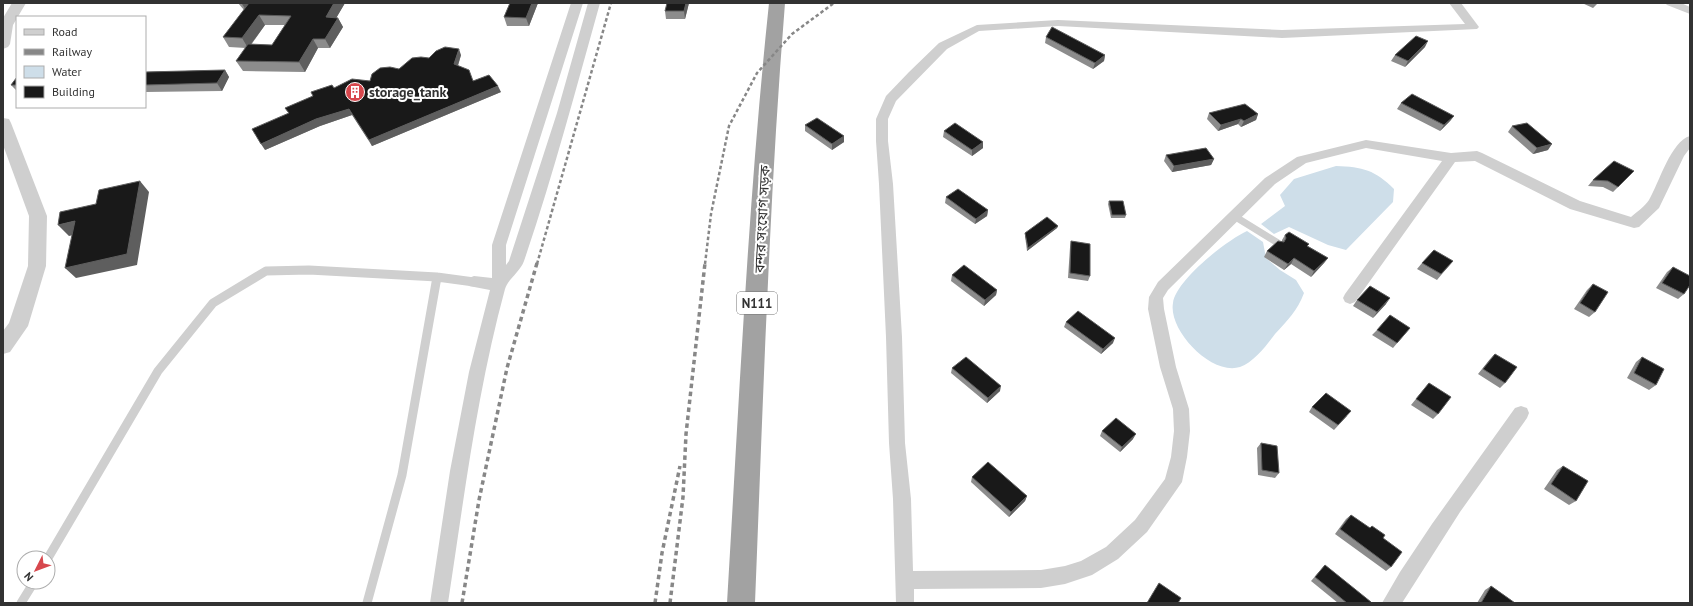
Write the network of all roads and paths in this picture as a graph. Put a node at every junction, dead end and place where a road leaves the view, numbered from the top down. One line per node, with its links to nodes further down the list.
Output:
1 (19, 3): 8 (street)
2 (577, 3): 16 (street)
3 (594, 3): 16 (street)
4 (777, 3): 26 (highway, বন্দর সংযোগ সড়ক / N111)
5 (1455, 3): 21 (street)
6 (1671, 3): 7 (street)
7 (1690, 11)
8 (3, 44)
9 (3, 123): 18 (street)
10 (1690, 140): 11 (street)
11 (1451, 158): 12 (street); 17 (street)
12 (1241, 220): 13 (lane); 21 (street)
13 (1277, 242)
14 (438, 277): 15 (lane); 20 (lane); 24 (lane)
15 (474, 282): 16 (street)
16 (499, 286): 25 (street)
17 (1350, 298)
18 (4, 343)
19 (1521, 413): 28 (street)
20 (53, 550)
21 (904, 580): 27 (street)
22 (29, 590): 23 (lane)
23 (22, 603)
24 (367, 603)
25 (439, 603)
26 (741, 603)
27 (905, 603)
28 (1391, 603)

